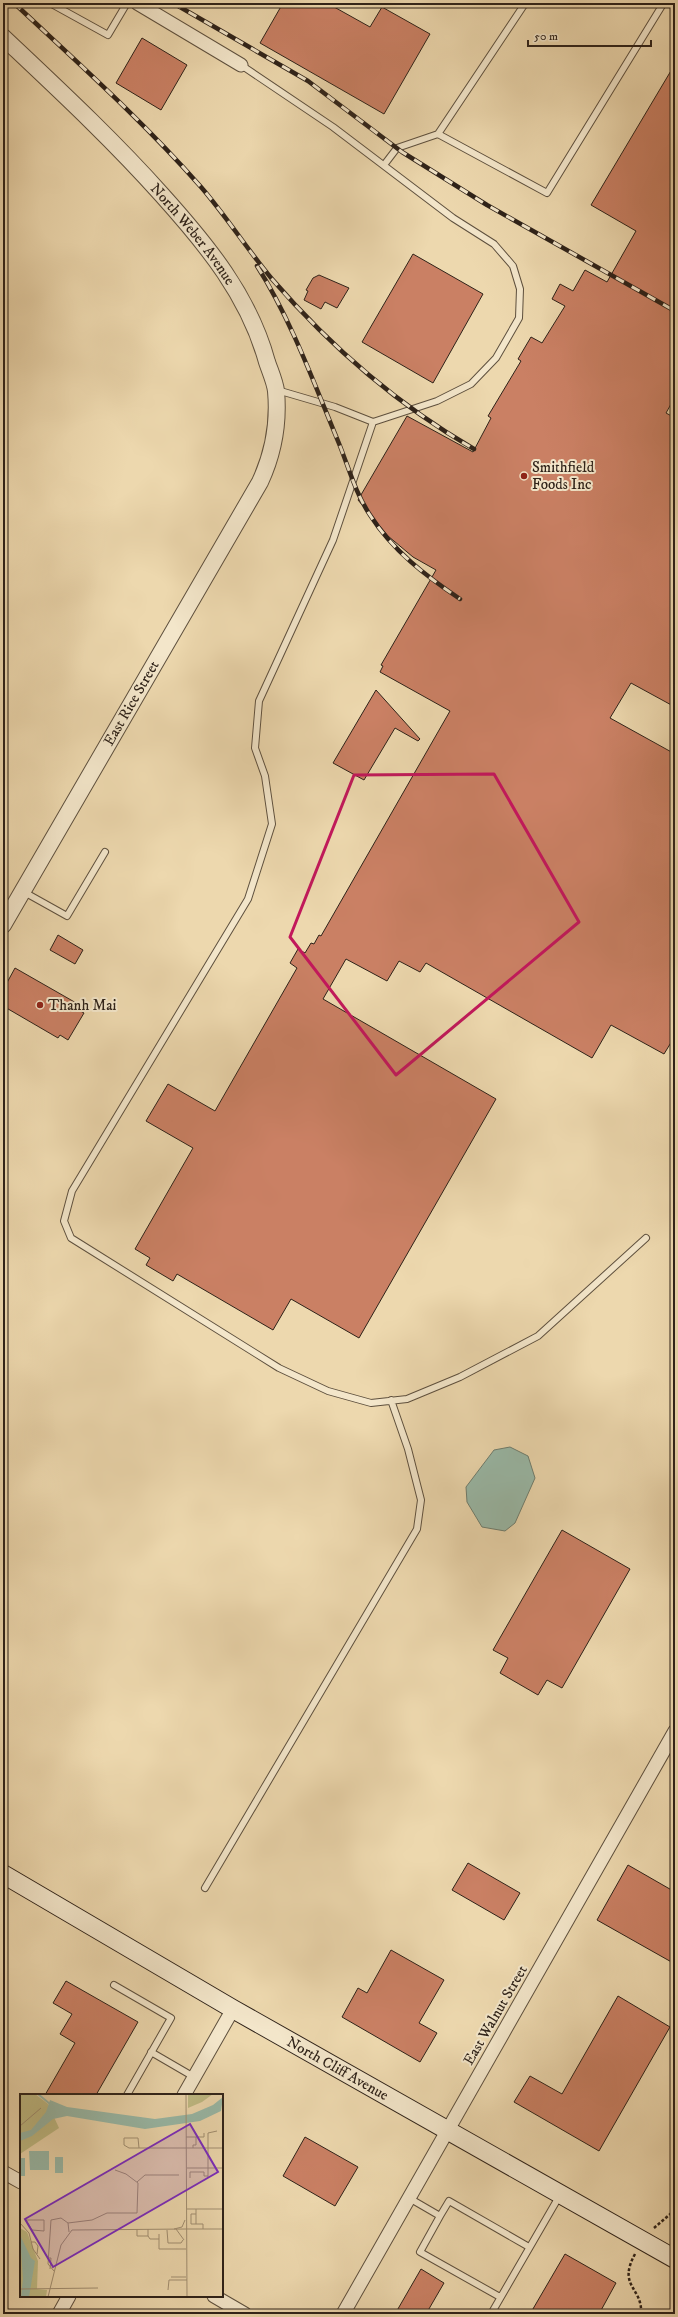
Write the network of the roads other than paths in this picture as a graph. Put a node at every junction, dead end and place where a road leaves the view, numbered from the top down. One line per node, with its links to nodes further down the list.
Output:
1 (50, 3): 2 (lane)
2 (127, 3)
3 (137, 3): 7 (street)
4 (529, 3): 8 (lane)
5 (660, 3): 8 (lane)
6 (3, 37): 10 (street, North Weber Avenue)
7 (241, 65): 9 (lane)
8 (438, 134): 9 (lane)
9 (384, 165): 11 (lane)
10 (276, 389): 11 (lane); 12 (street, North Weber Avenue)
11 (373, 422): 17 (lane)
12 (260, 482): 14 (street, East Rice Street)
13 (105, 852): 14 (lane)
14 (22, 891): 15 (street, East Rice Street)
15 (3, 925)
16 (646, 1238): 17 (lane)
17 (391, 1400): 20 (lane)
18 (675, 1732): 27 (street, East Walnut Street)
19 (3, 1874): 22 (main road, North Cliff Avenue)
20 (205, 1888)
21 (114, 1985): 23 (lane)
22 (233, 2009): 24 (street); 27 (main road, North Cliff Avenue)
23 (151, 2052): 24 (lane); 25 (lane)
24 (194, 2077): 26 (street)
25 (128, 2094)
26 (185, 2094)
27 (448, 2130): 30 (main road, North Cliff Avenue); 31 (street, East Walnut Street)
28 (3, 2172): 29 (street)
29 (20, 2181)
30 (561, 2194): 33 (lane); 34 (main road, North Cliff Avenue)
31 (409, 2198): 32 (lane); 40 (street, East Walnut Street)
32 (440, 2216): 33 (lane); 37 (lane)
33 (529, 2247): 37 (lane)
34 (675, 2259)
35 (68, 2297): 38 (street)
36 (216, 2297): 39 (street)
37 (500, 2297): 41 (lane)
38 (59, 2314)
39 (245, 2314)
40 (343, 2314)
41 (490, 2314)

